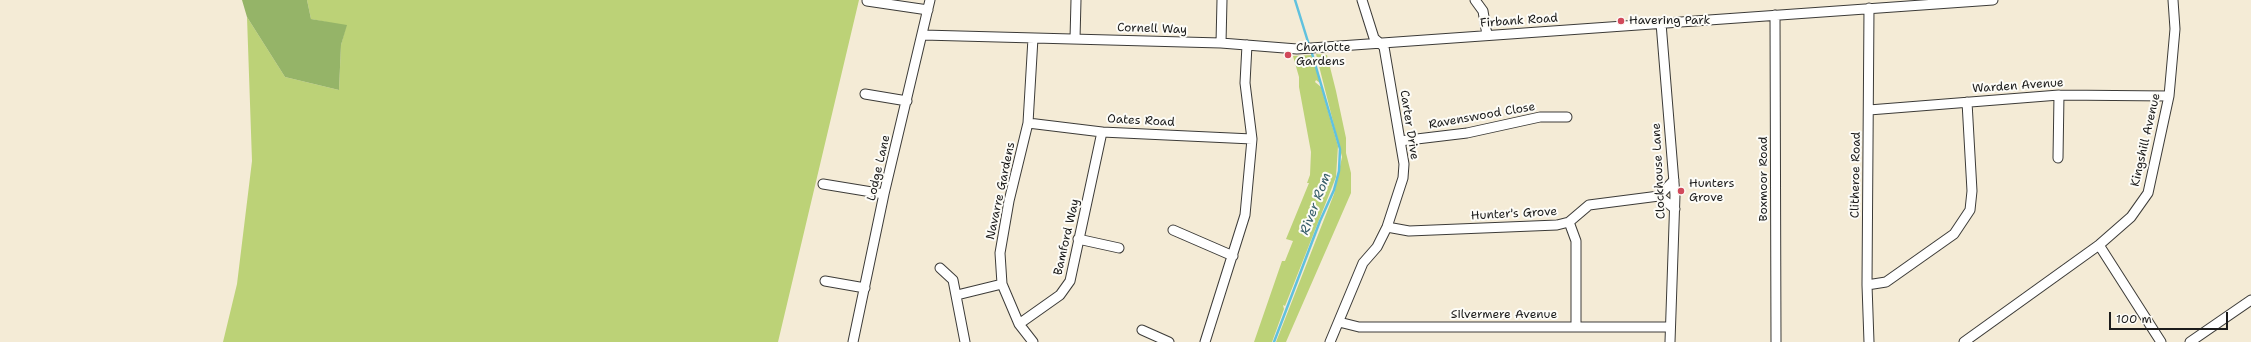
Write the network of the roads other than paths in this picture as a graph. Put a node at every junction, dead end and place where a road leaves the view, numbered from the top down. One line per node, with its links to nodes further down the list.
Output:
1 (930, 0): 10 (street, Lodge Lane)
2 (1076, 0): 16 (street)
3 (1222, 0): 18 (street)
4 (1362, 0): 17 (street, Carter Drive)
5 (1475, 0): 14 (street)
6 (1993, 0): 9 (street, Firbank Road)
7 (2173, 0): 22 (street, Kingshill Avenue)
8 (867, 1): 10 (street)
9 (1870, 8): 11 (street, Firbank Road); 25 (street, Clitheroe Road)
10 (928, 10): 13 (street, Lodge Lane)
11 (1775, 15): 12 (street, Firbank Road); 63 (street, Boxmoor Road)
12 (1661, 23): 14 (street, Firbank Road); 32 (street, Clockhouse Lane)
13 (923, 35): 15 (street, Cornell Way); 23 (street, Lodge Lane)
14 (1487, 35): 17 (street, Firbank Road)
15 (1033, 38): 16 (street, Cornell Way); 27 (street, Navarre Gardens)
16 (1075, 39): 18 (street, Cornell Way)
17 (1379, 43): 19 (street, Cornell Way); 30 (street, Carter Drive)
18 (1221, 44): 19 (street, Cornell Way)
19 (1248, 45): 29 (street)
20 (865, 94): 23 (street)
21 (2059, 94): 22 (street, Warden Avenue); 24 (street, Warden Avenue); 31 (street)
22 (2169, 96): 41 (street, Kingshill Avenue)
23 (907, 101): 34 (street, Lodge Lane)
24 (1967, 102): 25 (street, Warden Avenue); 47 (street)
25 (1869, 110): 47 (street, Clitheroe Road)
26 (1567, 117): 30 (street, Ravenswood Close)
27 (1028, 123): 28 (street, Oates Road); 46 (street, Navarre Gardens)
28 (1102, 132): 29 (street, Oates Road); 40 (street, Bamford Way)
29 (1252, 139): 43 (street)
30 (1400, 141): 38 (street, Carter Drive)
31 (2058, 158)
32 (1674, 180): 35 (street); 36 (street, Clockhouse Lane)
33 (823, 184): 34 (street)
34 (884, 194): 48 (street, Lodge Lane)
35 (1659, 196): 36 (street); 37 (street, Hunter's Grove)
36 (1674, 209): 54 (street, Clockhouse Lane)
37 (1569, 222): 38 (street, Hunter's Grove); 53 (street)
38 (1387, 227): 51 (street, Carter Drive)
39 (1173, 230): 43 (street)
40 (1078, 239): 42 (street); 52 (street, Bamford Way)
41 (2099, 245): 65 (street, Kingshill Avenue); 66 (street)
42 (1119, 248)
43 (1233, 256): 60 (street)
44 (940, 268): 49 (street)
45 (825, 281): 48 (street)
46 (1002, 284): 49 (street); 52 (street, Navarre Gardens)
47 (1867, 285): 64 (street, Clitheroe Road)
48 (865, 288): 56 (street, Lodge Lane)
49 (957, 295): 57 (street)
50 (2251, 300): 67 (street)
51 (1339, 322): 53 (street, Silvermere Avenue); 61 (street, Carter Drive)
52 (1019, 324): 58 (street, Navarre Gardens)
53 (1576, 326): 54 (street, Silvermere Avenue)
54 (1670, 327): 62 (street, Clockhouse Lane)
55 (1142, 330): 59 (street)
56 (853, 342)
57 (966, 342)
58 (1033, 342)
59 (1169, 342)
60 (1205, 342)
61 (1330, 342)
62 (1670, 342)
63 (1776, 342)
64 (1869, 342)
65 (1964, 342)
66 (2161, 342)
67 (2190, 342)

